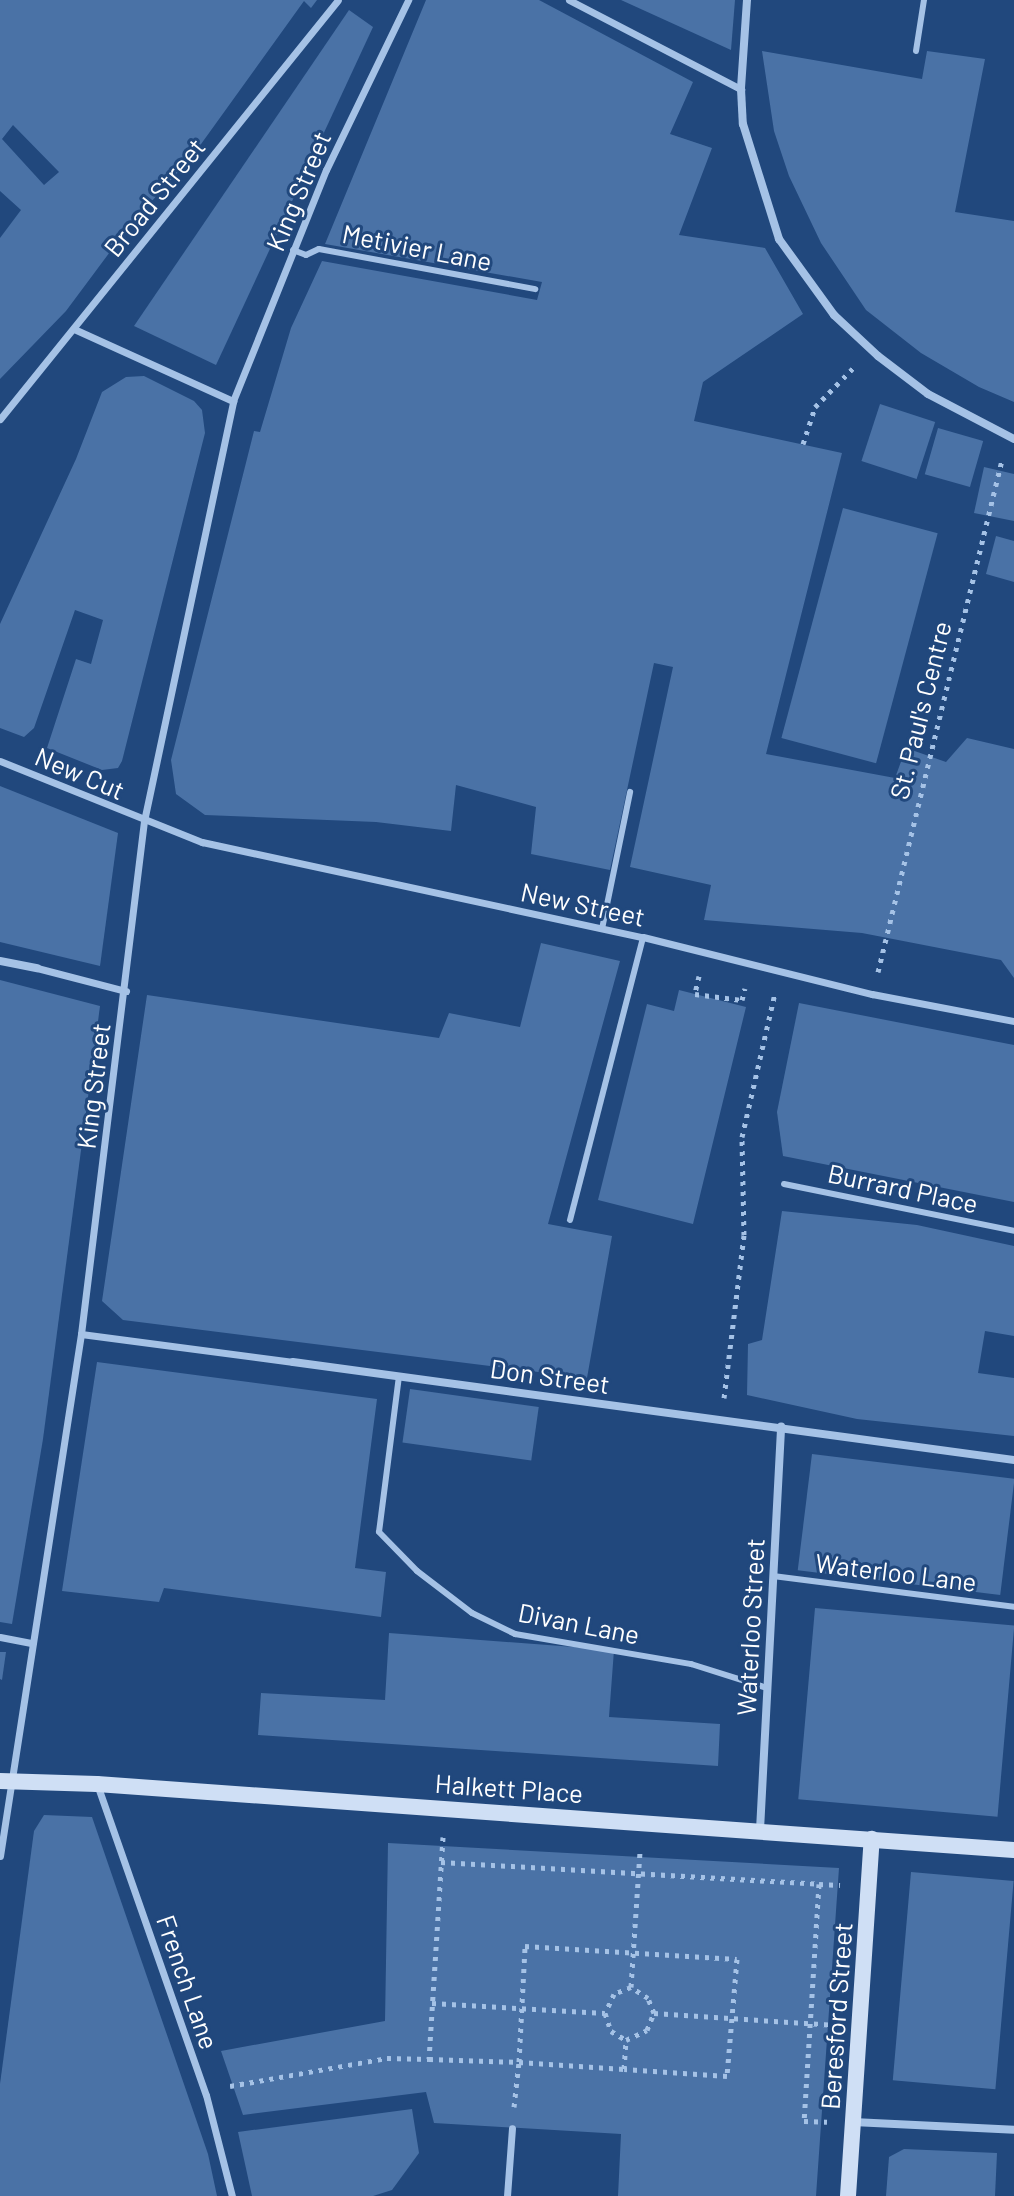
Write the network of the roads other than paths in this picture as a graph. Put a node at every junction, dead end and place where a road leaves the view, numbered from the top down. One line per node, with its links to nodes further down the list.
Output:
1 (338, 0): 10 (street, Broad Street)
2 (408, 0): 8 (street, King Street)
3 (569, 0): 7 (street)
4 (747, 0): 7 (street)
5 (924, 0): 6 (lane)
6 (916, 51)
7 (741, 89): 13 (street)
8 (293, 250): 9 (lane, Metivier Lane); 11 (street, King Street)
9 (535, 289)
10 (74, 329): 11 (street); 12 (street, Broad Street)
11 (233, 401): 16 (street, King Street)
12 (0, 419)
13 (1011, 437)
14 (0, 761): 16 (street, New Cut)
15 (630, 792): 17 (lane)
16 (144, 821): 17 (street, New Street); 21 (street, King Street)
17 (602, 929): 18 (street, New Street)
18 (643, 937): 22 (street, New Street); 24 (lane)
19 (0, 961): 20 (street)
20 (37, 968): 21 (street)
21 (126, 991): 26 (street, King Street)
22 (1014, 1021)
23 (784, 1184): 25 (lane, Burrard Place)
24 (570, 1220)
25 (1014, 1231)
26 (81, 1334): 27 (street, Don Street); 34 (street, King Street)
27 (293, 1362): 28 (street, Don Street)
28 (399, 1376): 29 (street, Don Street); 35 (lane, Divan Lane)
29 (781, 1427): 30 (street, Don Street); 31 (street, Waterloo Street)
30 (1014, 1460)
31 (773, 1576): 32 (lane, Waterloo Lane); 35 (street, Waterloo Street)
32 (1014, 1607)
33 (0, 1637): 34 (street)
34 (32, 1643): 36 (street, King Street)
35 (767, 1688): 38 (street, Waterloo Street)
36 (5, 1781): 37 (main road, Halkett Place); 41 (street, King Street)
37 (97, 1784): 38 (main road, Halkett Place); 45 (street, French Lane)
38 (760, 1830): 39 (main road, Halkett Place)
39 (872, 1839): 40 (main road, Halkett Place); 42 (main road, Beresford Street)
40 (1014, 1850)
41 (0, 1856)
42 (853, 2122): 44 (street); 47 (main road, Beresford Street)
43 (512, 2128): 46 (street)
44 (1014, 2130)
45 (232, 2196)
46 (507, 2196)
47 (848, 2196)

